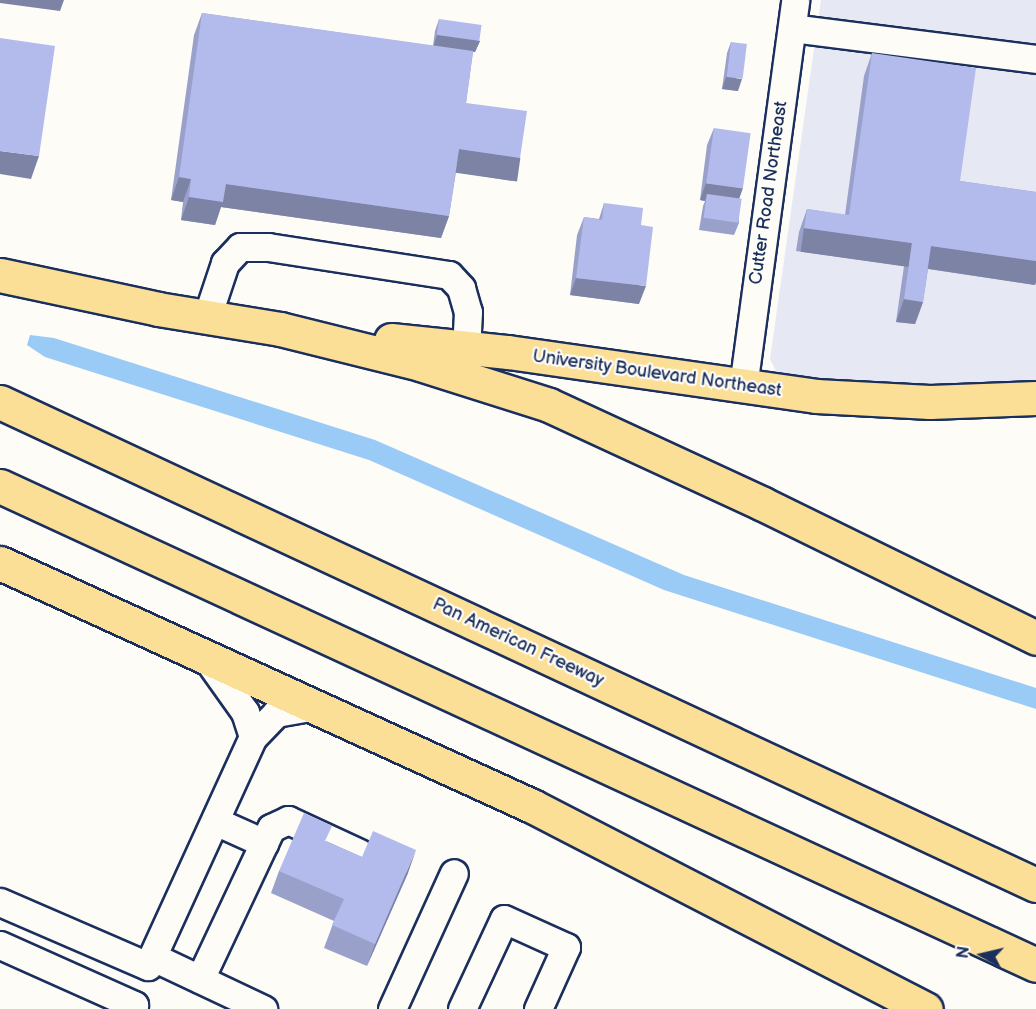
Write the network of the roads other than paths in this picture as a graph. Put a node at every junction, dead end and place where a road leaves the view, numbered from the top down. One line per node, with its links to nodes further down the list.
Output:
1 (795, 0): 2 (street, Cutter Road Northeast)
2 (792, 28): 3 (street); 8 (street, Cutter Road Northeast)
3 (1036, 59)
4 (0, 275): 5 (main road)
5 (207, 317): 6 (main road); 7 (street)
6 (280, 329): 7 (main road, University Boulevard Northeast); 15 (main road)
7 (466, 348): 8 (main road, University Boulevard Northeast)
8 (743, 387): 10 (main road, University Boulevard Northeast)
9 (0, 389): 12 (main road)
10 (1036, 398)
11 (0, 402): 12 (main road, Pan American Freeway)
12 (95, 445): 23 (main road, Pan American Freeway)
13 (0, 486): 27 (main road)
14 (0, 563): 16 (main road)
15 (1036, 638)
16 (204, 655): 17 (main road); 18 (street)
17 (314, 706): 18 (street); 34 (main road)
18 (253, 737): 19 (street)
19 (215, 820): 20 (street); 26 (street)
20 (264, 843): 21 (street); 28 (street)
21 (359, 853)
22 (454, 873): 31 (street)
23 (1036, 885)
24 (0, 902): 26 (street)
25 (0, 945): 29 (street)
26 (153, 957): 28 (street)
27 (1036, 965)
28 (200, 979): 30 (street)
29 (133, 1009)
30 (263, 1009)
31 (392, 1009)
32 (462, 1009): 33 (street)
33 (538, 1009)
34 (926, 1009)

